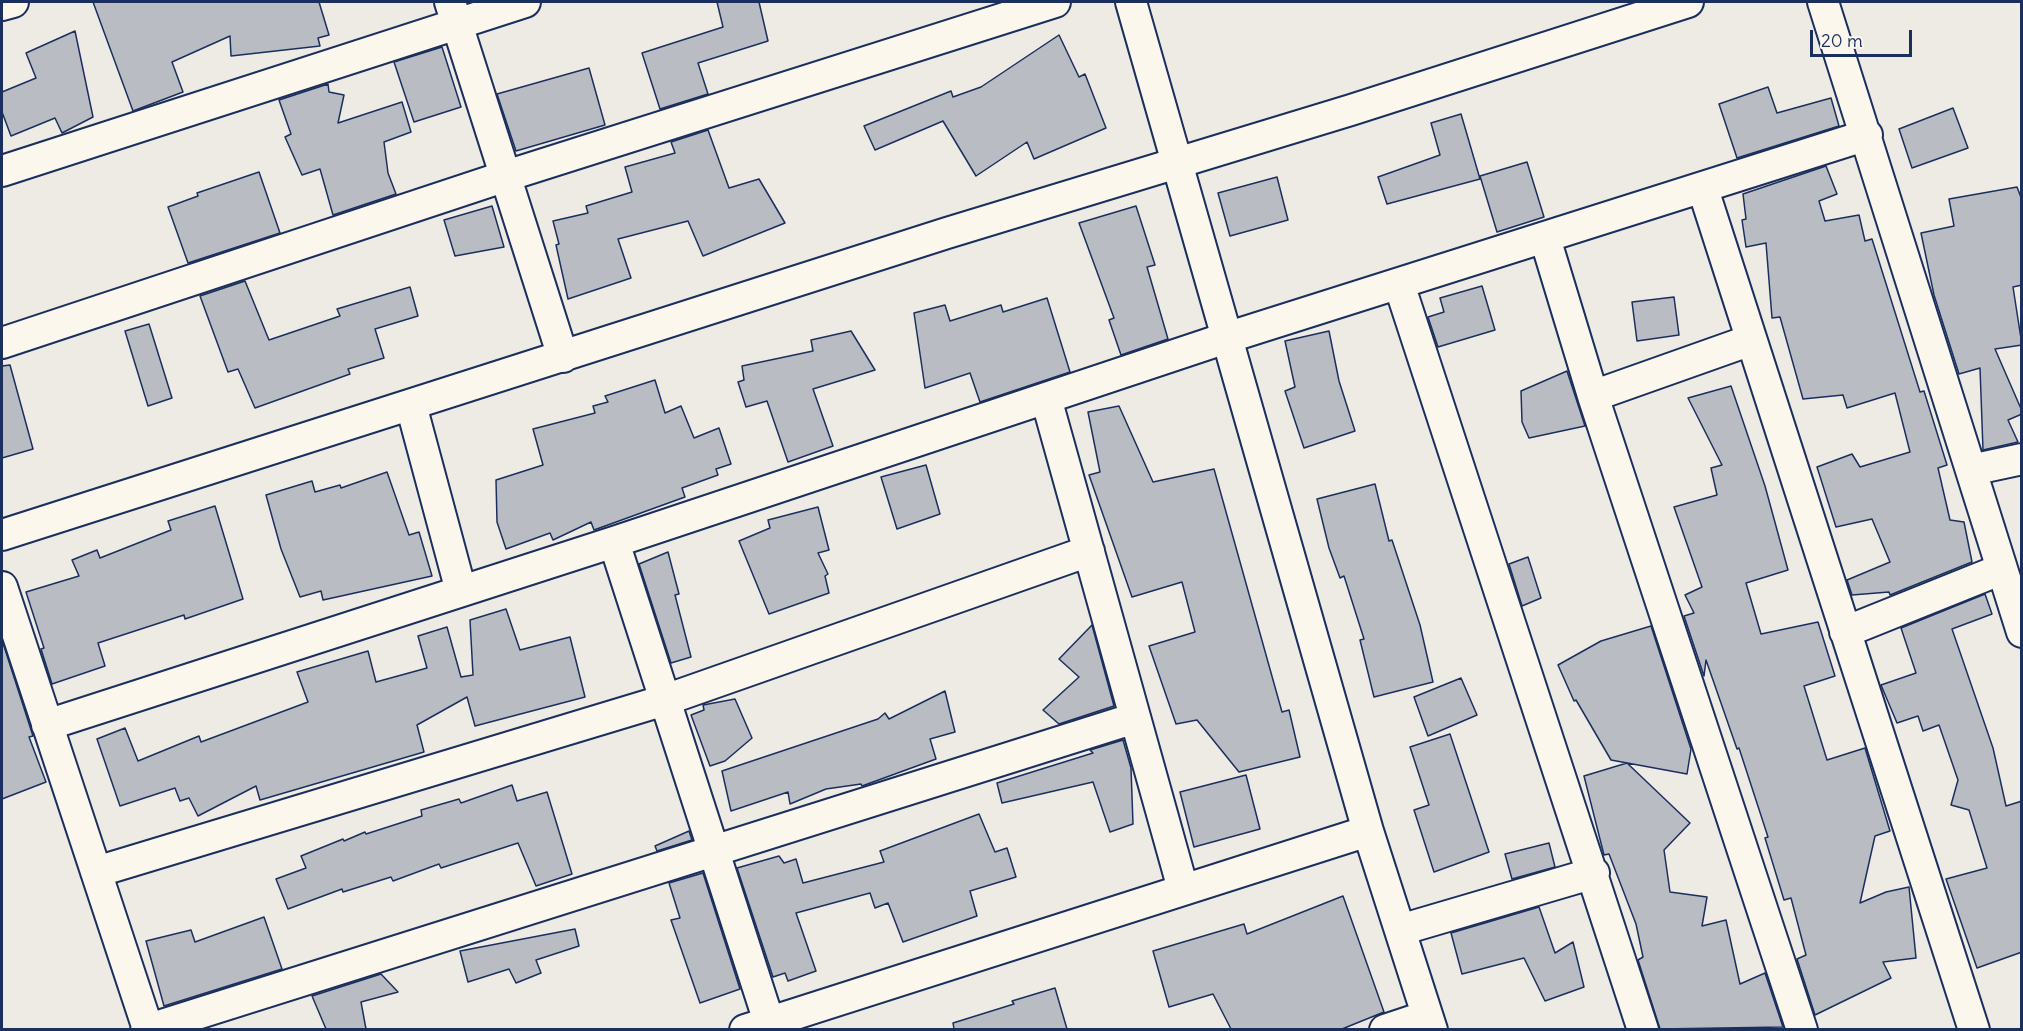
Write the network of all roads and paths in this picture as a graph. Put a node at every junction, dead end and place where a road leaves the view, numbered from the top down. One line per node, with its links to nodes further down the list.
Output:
1 (13, 2): 7 (street)
2 (525, 2): 8 (street)
3 (1055, 2): 12 (street)
4 (1131, 2): 10 (street)
5 (1689, 2): 10 (street)
6 (1823, 2): 9 (street)
7 (2, 5)
8 (454, 13): 11 (street); 12 (street)
9 (1867, 135): 13 (street); 24 (street)
10 (1175, 161): 16 (street); 19 (street)
11 (2, 171)
12 (506, 176): 18 (street); 19 (street)
13 (1703, 189): 14 (street); 17 (street)
14 (1545, 238): 15 (street); 20 (street)
15 (1399, 284): 16 (street); 39 (street)
16 (1226, 338): 21 (street); 36 (street)
17 (1751, 340): 20 (street); 31 (street)
18 (2, 343)
19 (563, 357): 22 (street)
20 (1593, 396): 47 (street)
21 (1046, 398): 26 (street); 27 (street)
22 (411, 405): 25 (street); 30 (street)
23 (2022, 459): 24 (street)
24 (1971, 470): 28 (street)
25 (2, 535)
26 (614, 542): 30 (street); 33 (street)
27 (1089, 551): 33 (street); 34 (street)
28 (2002, 569): 31 (street); 32 (street)
29 (2, 587): 35 (street)
30 (461, 591): 35 (street)
31 (1845, 632): 48 (street)
32 (2022, 632)
33 (665, 699): 37 (street); 38 (street)
34 (1135, 718): 37 (street); 40 (street)
35 (47, 725): 38 (street)
36 (1368, 831): 40 (street); 41 (street)
37 (713, 849): 43 (street); 44 (street)
38 (96, 872): 44 (street)
39 (1594, 873): 41 (street); 46 (street)
40 (1183, 889): 43 (street)
41 (1400, 930): 42 (street)
42 (1430, 1023): 45 (street)
43 (757, 1026)
44 (147, 1029)
45 (1385, 1029)
46 (1643, 1029)
47 (1802, 1029)
48 (1974, 1029)

